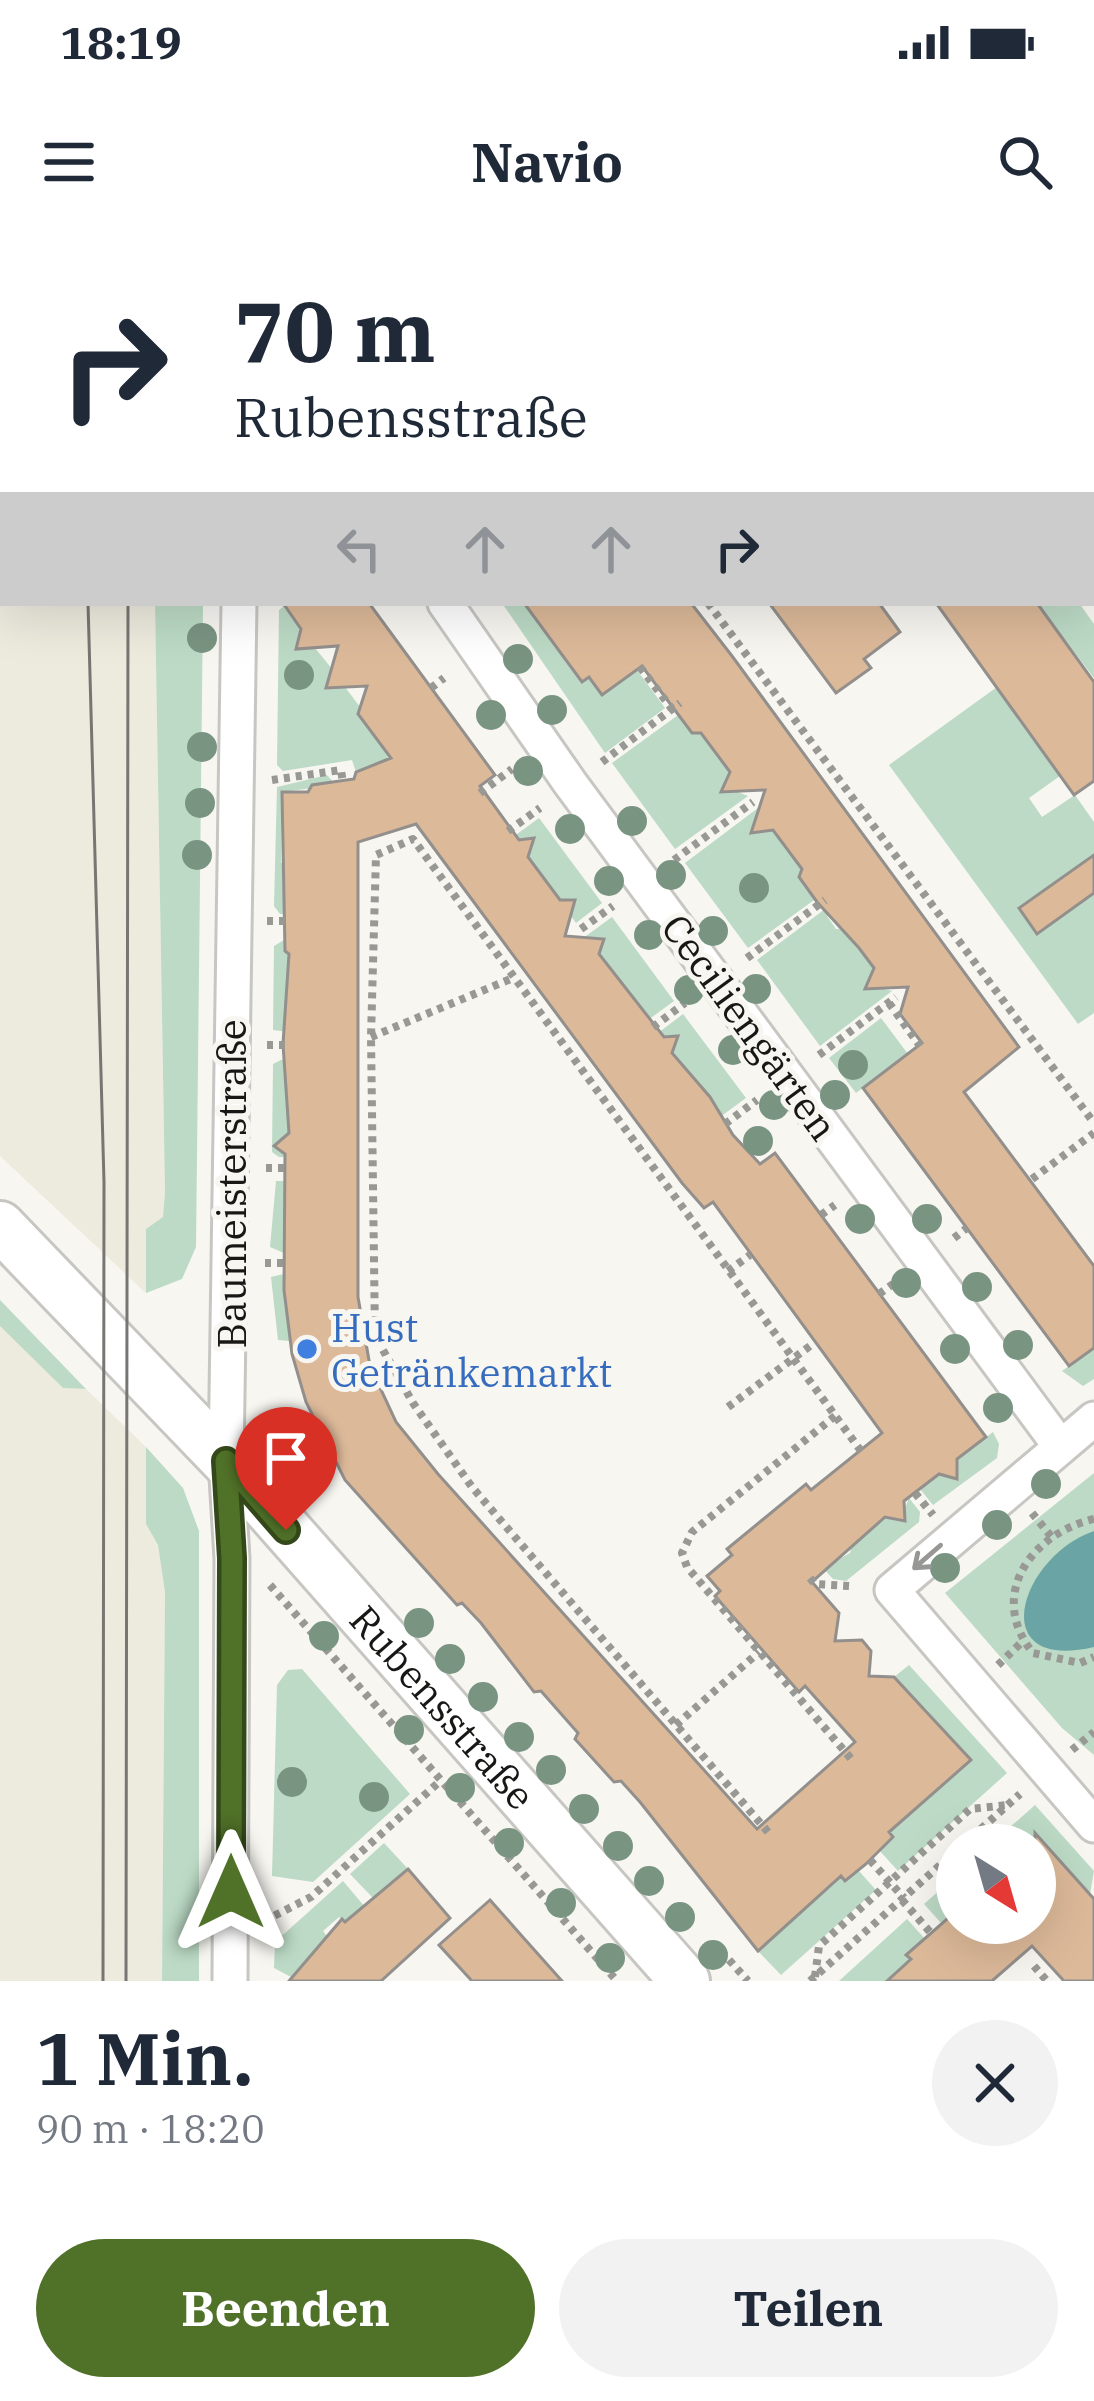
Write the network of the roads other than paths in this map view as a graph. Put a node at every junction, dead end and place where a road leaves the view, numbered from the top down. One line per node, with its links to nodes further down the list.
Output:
1 (238, 606): 6 (street, Baumeisterstraße)
2 (447, 606): 5 (street, Ceciliengärten)
3 (0, 1226): 6 (street, Rubensstraße)
4 (1094, 1419): 5 (street)
5 (1060, 1446): 7 (street, one-way to 7)
6 (226, 1461): 8 (street, Baumeisterstraße); 9 (street, Rubensstraße)
7 (1094, 1825)
8 (230, 1981)
9 (685, 1981)

